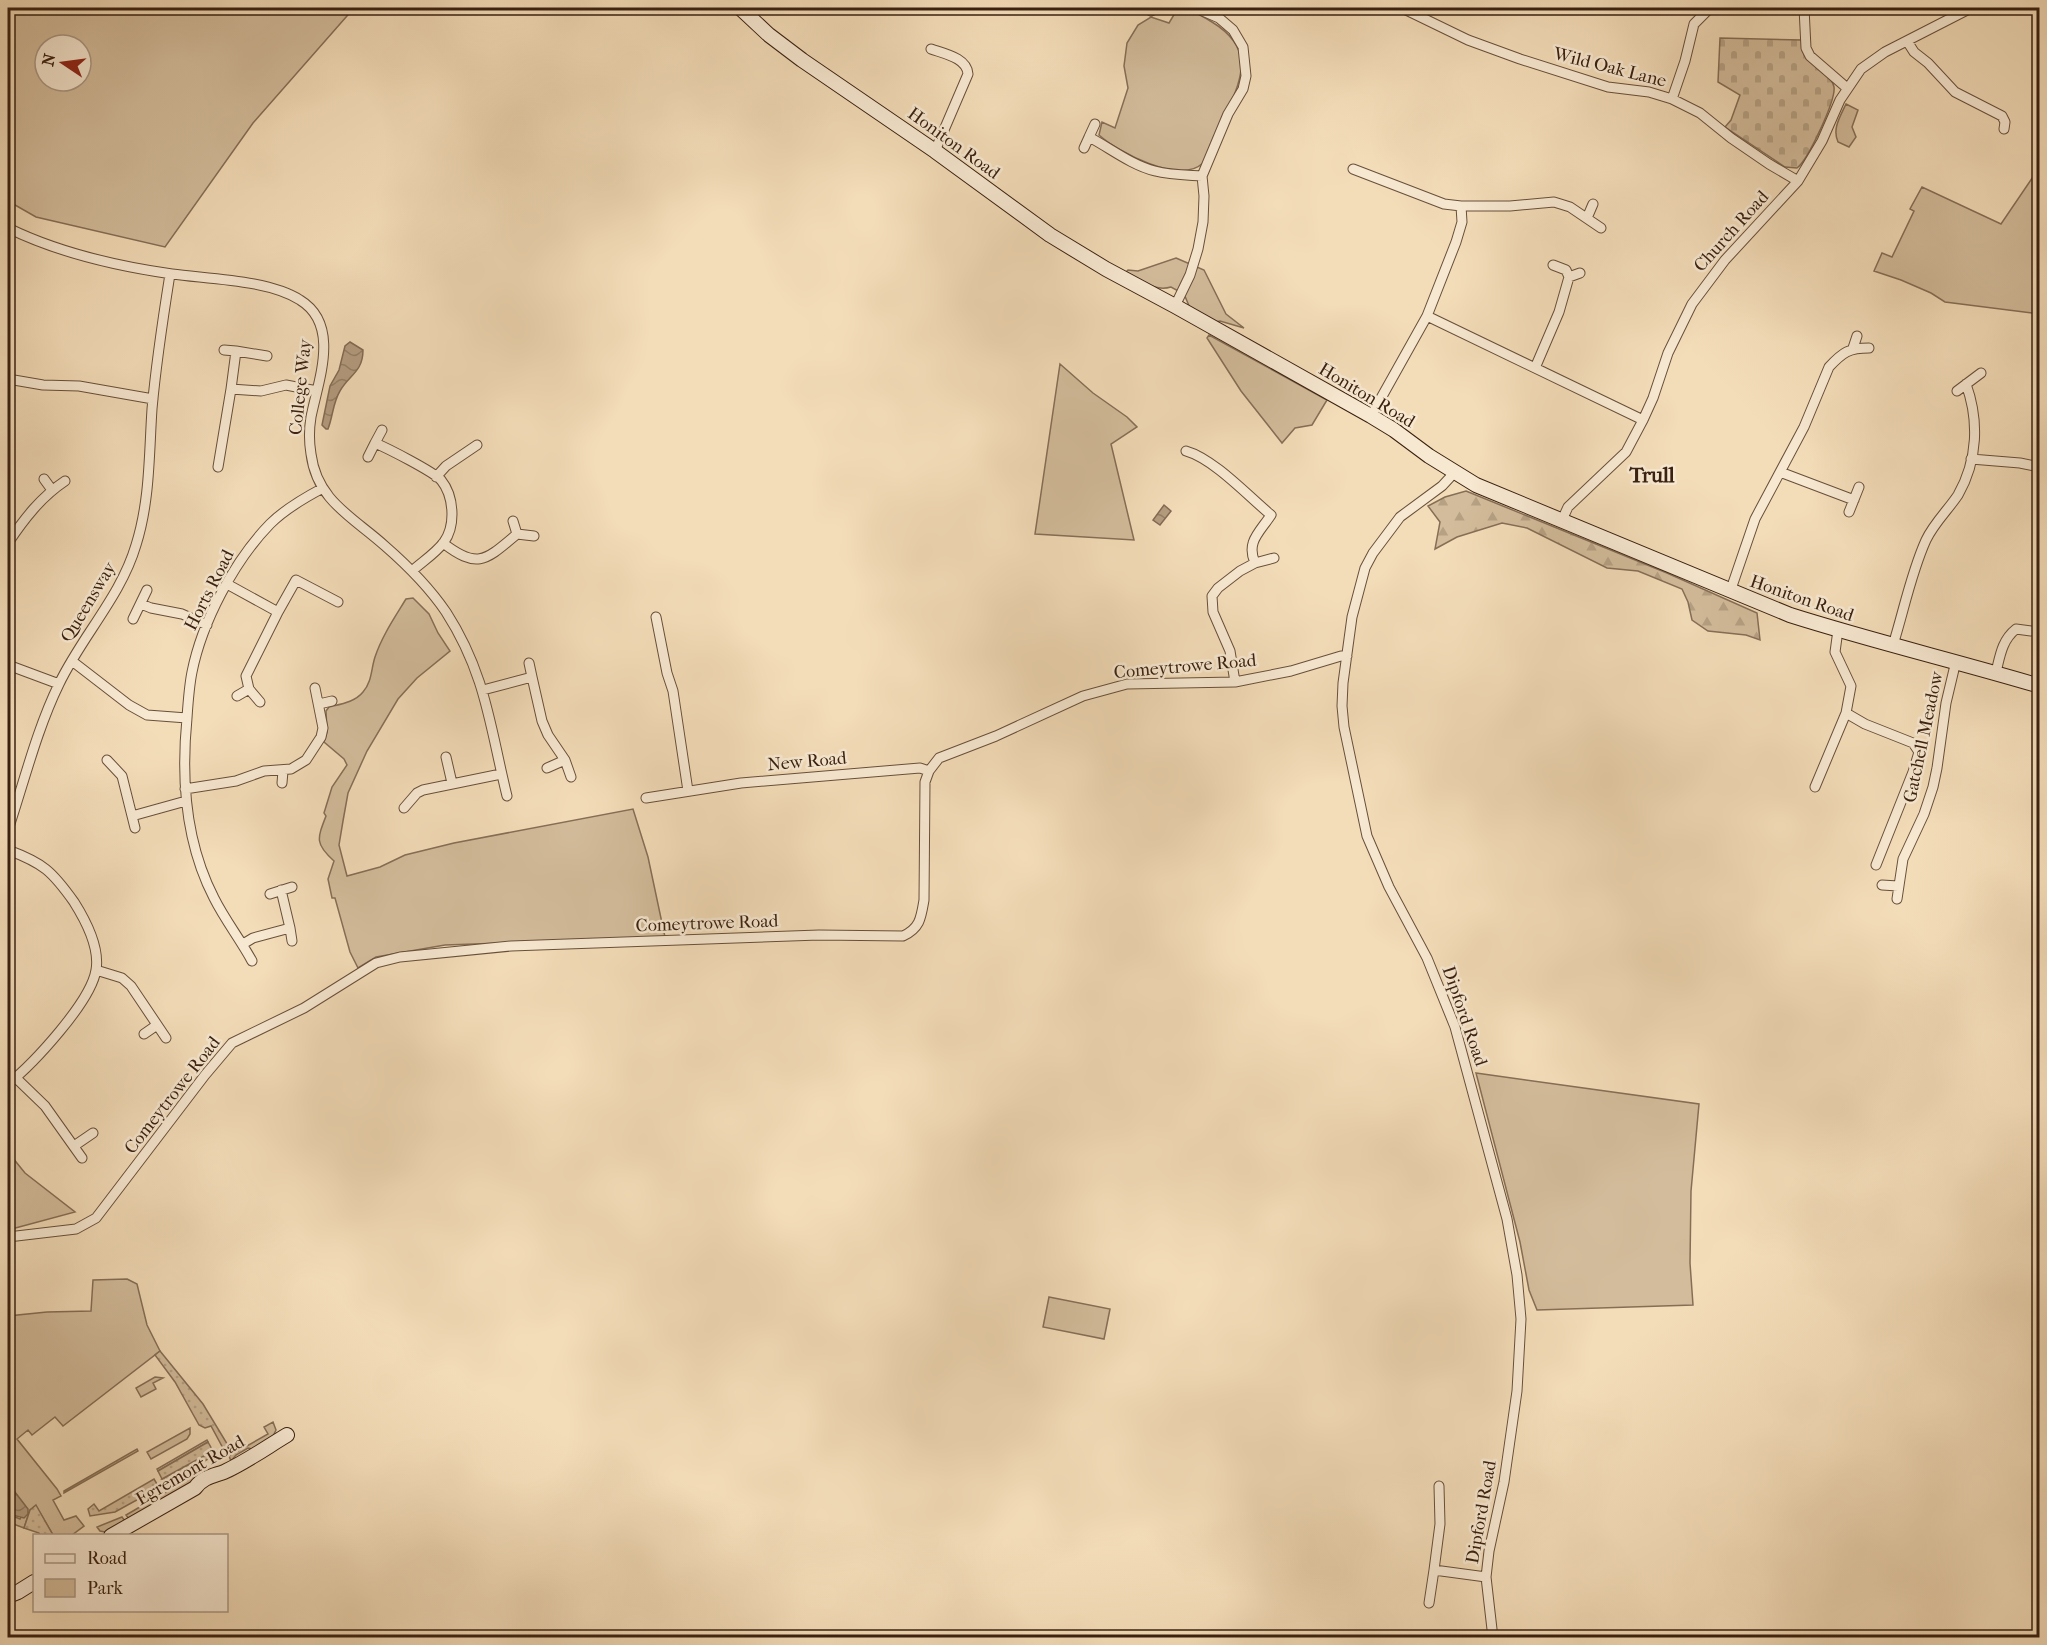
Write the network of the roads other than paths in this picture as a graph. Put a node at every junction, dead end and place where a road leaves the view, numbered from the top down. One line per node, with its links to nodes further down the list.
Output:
1 (742, 8): 15 (street, Honiton Road)
2 (1196, 8): 19 (street)
3 (1402, 8): 10 (street, Wild Oak Lane)
4 (1710, 8): 10 (street)
5 (1804, 8): 9 (street)
6 (1971, 8): 7 (street, Church Road)
7 (1907, 41): 9 (street, Church Road); 12 (street)
8 (931, 49): 15 (street)
9 (1847, 88): 20 (street, Church Road)
10 (1672, 99): 20 (street, Wild Oak Lane)
11 (1095, 124): 13 (street)
12 (2004, 129)
13 (1089, 137): 14 (street); 19 (street)
14 (1084, 148)
15 (935, 151): 30 (street, Honiton Road)
16 (1366, 163): 18 (street)
17 (1353, 169): 18 (street)
18 (1363, 173): 22 (street)
19 (1202, 176): 30 (street)
20 (1798, 181): 47 (street, Church Road)
21 (1593, 204): 23 (street)
22 (1461, 206): 23 (street); 31 (street)
23 (1587, 218): 25 (street)
24 (8, 228): 28 (street, College Way)
25 (1601, 228)
26 (1553, 265): 29 (street)
27 (1580, 273): 29 (street)
28 (170, 274): 43 (street, College Way); 45 (street, Queensway)
29 (1569, 277): 38 (street)
30 (1175, 306): 46 (street, Honiton Road)
31 (1427, 316): 38 (street); 46 (street)
32 (1857, 336): 33 (street)
33 (1852, 348): 34 (street); 57 (street)
34 (1869, 348)
35 (224, 350): 36 (street)
36 (236, 351): 37 (street); 42 (street)
37 (267, 356)
38 (1535, 368): 47 (street)
39 (1981, 373): 41 (street)
40 (8, 379): 45 (street)
41 (1966, 384): 44 (street); 53 (street)
42 (231, 388): 43 (street); 54 (street)
43 (317, 391): 62 (street, College Way)
44 (1957, 391)
45 (153, 399): 92 (street, Queensway)
46 (1371, 416): 56 (street, Honiton Road)
47 (1643, 420): 68 (street, Church Road)
48 (382, 430): 49 (street)
49 (375, 443): 52 (street); 58 (street)
50 (477, 445): 58 (street)
51 (1186, 451): 67 (street)
52 (368, 457)
53 (1971, 459): 55 (street); 90 (street)
54 (218, 466)
55 (2040, 467)
56 (1455, 472): 68 (street, Honiton Road); 91 (street, Dipford Road)
57 (1780, 472): 64 (street); 81 (street)
58 (436, 477): 73 (street)
59 (44, 479): 63 (street)
60 (64, 481): 63 (street)
61 (1859, 487): 64 (street)
62 (323, 488): 76 (street, College Way); 79 (street, Horts Road)
63 (51, 490): 72 (street)
64 (1854, 500): 66 (street)
65 (1278, 507): 67 (street)
66 (1849, 512)
67 (1271, 515): 75 (street)
68 (1562, 520): 81 (street, Honiton Road)
69 (513, 521): 70 (street)
70 (517, 534): 71 (street); 73 (street)
71 (534, 536)
72 (8, 543)
73 (443, 543): 76 (street)
74 (1274, 558): 75 (street)
75 (1255, 563): 98 (street)
76 (412, 571): 103 (street, College Way)
77 (287, 574): 78 (street)
78 (296, 579): 82 (street); 84 (street)
79 (227, 584): 84 (street); 88 (street, Horts Road)
80 (147, 590): 83 (street)
81 (1730, 592): 89 (street, Honiton Road)
82 (338, 602)
83 (141, 604): 87 (street); 88 (street)
84 (278, 612): 102 (street)
85 (656, 617): 122 (street)
86 (2023, 618): 96 (street)
87 (133, 619)
88 (207, 625): 109 (street, Horts Road)
89 (1838, 630): 90 (street, Honiton Road); 108 (street)
90 (1893, 645): 93 (street, Honiton Road)
91 (1347, 656): 98 (street, Comeytrowe Road); 156 (street, Dipford Road)
92 (72, 661): 99 (street, Queensway); 109 (street)
93 (1956, 661): 96 (street, Honiton Road); 133 (street, Gatchell Meadow)
94 (529, 663): 97 (street)
95 (8, 665): 99 (street)
96 (1996, 672): 100 (street, Honiton Road)
97 (532, 677): 103 (street); 112 (street)
98 (1235, 682): 115 (street, Comeytrowe Road)
99 (59, 684): 129 (street, Queensway)
100 (2040, 686)
101 (315, 688): 107 (street)
102 (249, 689): 104 (street); 106 (street)
103 (483, 690): 116 (street, College Way)
104 (237, 696)
105 (332, 701): 107 (street)
106 (260, 702)
107 (319, 704): 114 (street)
108 (1846, 713): 120 (street); 131 (street)
109 (187, 718): 121 (street, Horts Road)
110 (446, 757): 119 (street)
111 (106, 760): 127 (street)
112 (565, 760): 113 (street); 117 (street)
113 (547, 768)
114 (283, 771): 118 (street); 121 (street)
115 (929, 771): 122 (street, New Road); 151 (street, Comeytrowe Road)
116 (501, 774): 119 (street); 123 (street, College Way)
117 (571, 777)
118 (282, 783)
119 (452, 783): 126 (street)
120 (1815, 787)
121 (185, 789): 125 (street, Horts Road)
122 (688, 791): 124 (street, New Road)
123 (507, 796)
124 (646, 798)
125 (186, 801): 127 (street); 140 (street, Horts Road)
126 (404, 808)
127 (132, 816): 128 (street)
128 (135, 828)
129 (8, 830)
130 (8, 850): 142 (street)
131 (1876, 865)
132 (1882, 885): 133 (street)
133 (1898, 886): 137 (street, Gatchell Meadow)
134 (292, 887): 135 (street)
135 (281, 890): 136 (street); 138 (street)
136 (270, 894)
137 (1897, 899)
138 (290, 928): 139 (street); 140 (street)
139 (292, 941)
140 (243, 944): 141 (street, Horts Road)
141 (252, 961)
142 (96, 970): 143 (street); 146 (street)
143 (157, 1025): 144 (street); 145 (street)
144 (144, 1034)
145 (166, 1038)
146 (16, 1078): 147 (street); 149 (street)
147 (8, 1084)
148 (93, 1133): 149 (street)
149 (74, 1146): 150 (street)
150 (82, 1158)
151 (8, 1237)
152 (287, 1435): 154 (street, Egremont Road)
153 (1439, 1486): 155 (street)
154 (114, 1534)
155 (1434, 1570): 156 (street); 159 (street)
156 (1486, 1577): 160 (street, Dipford Road)
157 (33, 1583): 158 (street)
158 (8, 1596)
159 (1429, 1603)
160 (1493, 1638)

